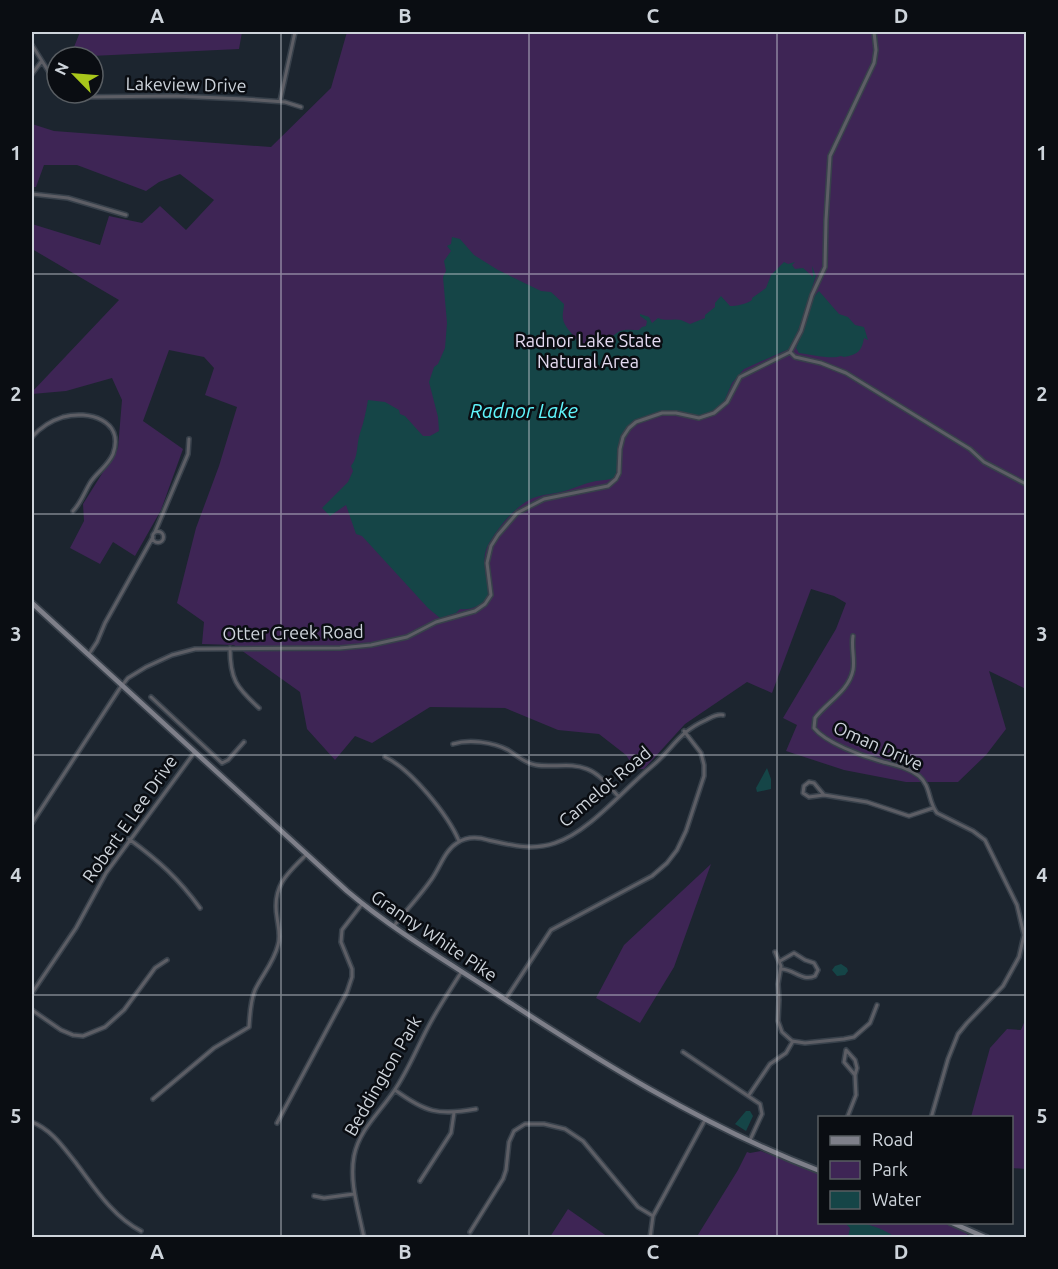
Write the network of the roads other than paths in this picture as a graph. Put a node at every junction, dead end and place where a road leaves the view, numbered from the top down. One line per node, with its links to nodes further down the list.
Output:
1 (295, 32): 8 (street)
2 (874, 32): 12 (street)
3 (32, 45): 4 (street)
4 (41, 60): 5 (street); 6 (street)
5 (45, 66)
6 (32, 74)
7 (105, 97): 8 (street, Lakeview Drive)
8 (280, 101): 9 (street, Lakeview Drive)
9 (302, 107)
10 (32, 194): 11 (street)
11 (126, 215)
12 (790, 352): 15 (street); 21 (street, Otter Creek Road)
13 (32, 437): 16 (street)
14 (189, 439): 17 (street)
15 (1026, 484)
16 (73, 511)
17 (155, 532): 18 (street); 18 (street)
18 (153, 537): 22 (street)
19 (32, 603): 22 (main road, Granny White Pike)
20 (853, 636): 36 (street, Oman Drive)
21 (230, 648): 23 (street, Otter Creek Road); 25 (street)
22 (88, 654): 23 (main road, Granny White Pike)
23 (122, 685): 29 (main road, Granny White Pike); 37 (street, Otter Creek Road)
24 (151, 697): 27 (street)
25 (259, 708)
26 (723, 716): 28 (street, Camelot Road)
27 (179, 724): 29 (street); 30 (street)
28 (684, 731): 35 (street, Camelot Road); 50 (street)
29 (173, 732): 32 (main road, Granny White Pike)
30 (244, 742)
31 (453, 744): 35 (street)
32 (194, 753): 38 (street, Robert E Lee Drive); 40 (main road, Granny White Pike)
33 (385, 757): 39 (street)
34 (824, 795): 34 (street); 36 (street)
35 (618, 796): 39 (street, Camelot Road)
36 (933, 808): 64 (street)
37 (32, 823)
38 (129, 839): 42 (street); 49 (street, Robert E Lee Drive)
39 (459, 841): 43 (street)
40 (306, 854): 41 (main road, Granny White Pike); 60 (street)
41 (362, 904): 43 (main road, Granny White Pike); 67 (street)
42 (200, 908)
43 (393, 928): 48 (main road, Granny White Pike)
44 (776, 952): 46 (street)
45 (167, 960): 52 (street)
46 (780, 961): 47 (street); 47 (street)
47 (781, 969): 54 (street)
48 (462, 971): 50 (main road, Granny White Pike); 58 (street, Beddington Park)
49 (32, 993)
50 (505, 1000): 65 (main road, Granny White Pike)
51 (877, 1005): 53 (street)
52 (32, 1010)
53 (844, 1040): 54 (street); 55 (street)
54 (793, 1041): 59 (street)
55 (846, 1050): 57 (street); 57 (street)
56 (683, 1052): 59 (street)
57 (855, 1075): 63 (street)
58 (395, 1090): 62 (street); 71 (street, Beddington Park)
59 (749, 1095): 68 (street)
60 (153, 1099)
61 (476, 1109): 62 (street)
62 (454, 1113): 70 (street)
63 (848, 1116)
64 (932, 1116)
65 (706, 1118): 68 (main road, Granny White Pike); 73 (street)
66 (32, 1122): 75 (street)
67 (277, 1123)
68 (749, 1142): 69 (main road, Granny White Pike)
69 (818, 1171)
70 (420, 1181)
71 (354, 1194): 72 (street); 78 (street, Beddington Park)
72 (314, 1196)
73 (653, 1216): 76 (street); 79 (street)
74 (954, 1224): 77 (main road)
75 (141, 1231)
76 (470, 1232)
77 (975, 1235): 80 (main road)
78 (364, 1238)
79 (651, 1238)
80 (987, 1238)

